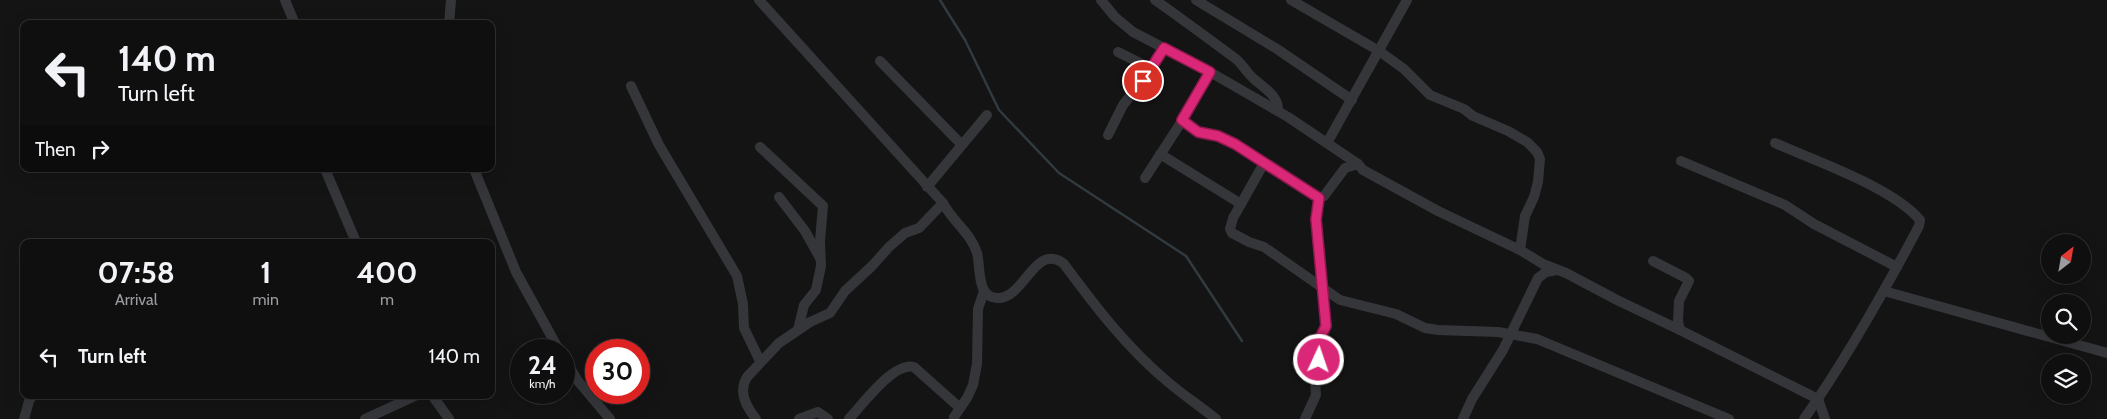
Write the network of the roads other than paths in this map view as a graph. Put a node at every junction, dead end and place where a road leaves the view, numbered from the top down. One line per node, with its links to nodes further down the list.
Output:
1 (285, 0): 9 (street)
2 (451, 0): 10 (street)
3 (759, 0): 34 (street)
4 (1101, 0): 11 (street)
5 (1155, 0): 19 (street)
6 (1196, 0): 18 (street)
7 (1291, 0): 12 (street)
8 (1407, 0): 12 (street)
9 (293, 20)
10 (449, 20)
11 (1164, 48): 15 (street); 16 (street)
12 (1379, 51): 18 (street); 40 (street)
13 (1118, 52): 15 (street)
14 (880, 61): 25 (street)
15 (1152, 69): 22 (street)
16 (1210, 72): 19 (street); 21 (street)
17 (631, 86): 53 (street)
18 (1352, 100): 23 (street)
19 (1278, 111): 23 (street)
20 (987, 115): 25 (street)
21 (1182, 120): 27 (street); 29 (street)
22 (1108, 134)
23 (1327, 143): 30 (street)
24 (1775, 143): 43 (street)
25 (961, 144): 34 (street)
26 (760, 147): 41 (street)
27 (1160, 154): 33 (street); 38 (street)
28 (1681, 161): 43 (street)
29 (1264, 163): 36 (street); 38 (street)
30 (1358, 164): 36 (street); 40 (street)
31 (326, 172): 39 (street)
32 (475, 172): 51 (street)
33 (1145, 178)
34 (927, 187): 37 (street)
35 (779, 197): 41 (street)
36 (1319, 198): 45 (street)
37 (943, 203): 46 (street); 48 (street)
38 (1241, 204): 45 (street)
39 (355, 239)
40 (1520, 250): 44 (street)
41 (821, 259): 48 (street)
42 (1653, 262): 49 (street)
43 (1898, 267): 47 (street)
44 (1557, 270): 49 (street); 50 (street)
45 (1321, 287): 50 (street); 70 (street)
46 (984, 291): 59 (street); 69 (street)
47 (1884, 291): 52 (street); 58 (street)
48 (798, 330): 53 (street)
49 (1680, 330): 58 (street)
50 (1511, 333): 71 (street); 72 (street)
51 (553, 339)
52 (2107, 353)
53 (760, 361): 64 (street)
54 (575, 376): 63 (street)
55 (30, 399): 60 (street)
56 (408, 399): 61 (street)
57 (435, 399): 62 (street)
58 (1818, 399): 73 (street); 74 (street)
59 (960, 408): 67 (street); 68 (street)
60 (24, 419)
61 (365, 419)
62 (449, 419)
63 (610, 419)
64 (756, 419)
65 (799, 419): 66 (street)
66 (828, 419)
67 (849, 419)
68 (954, 419)
69 (1216, 419)
70 (1305, 419)
71 (1463, 419)
72 (1730, 419)
73 (1804, 419)
74 (1826, 419)

